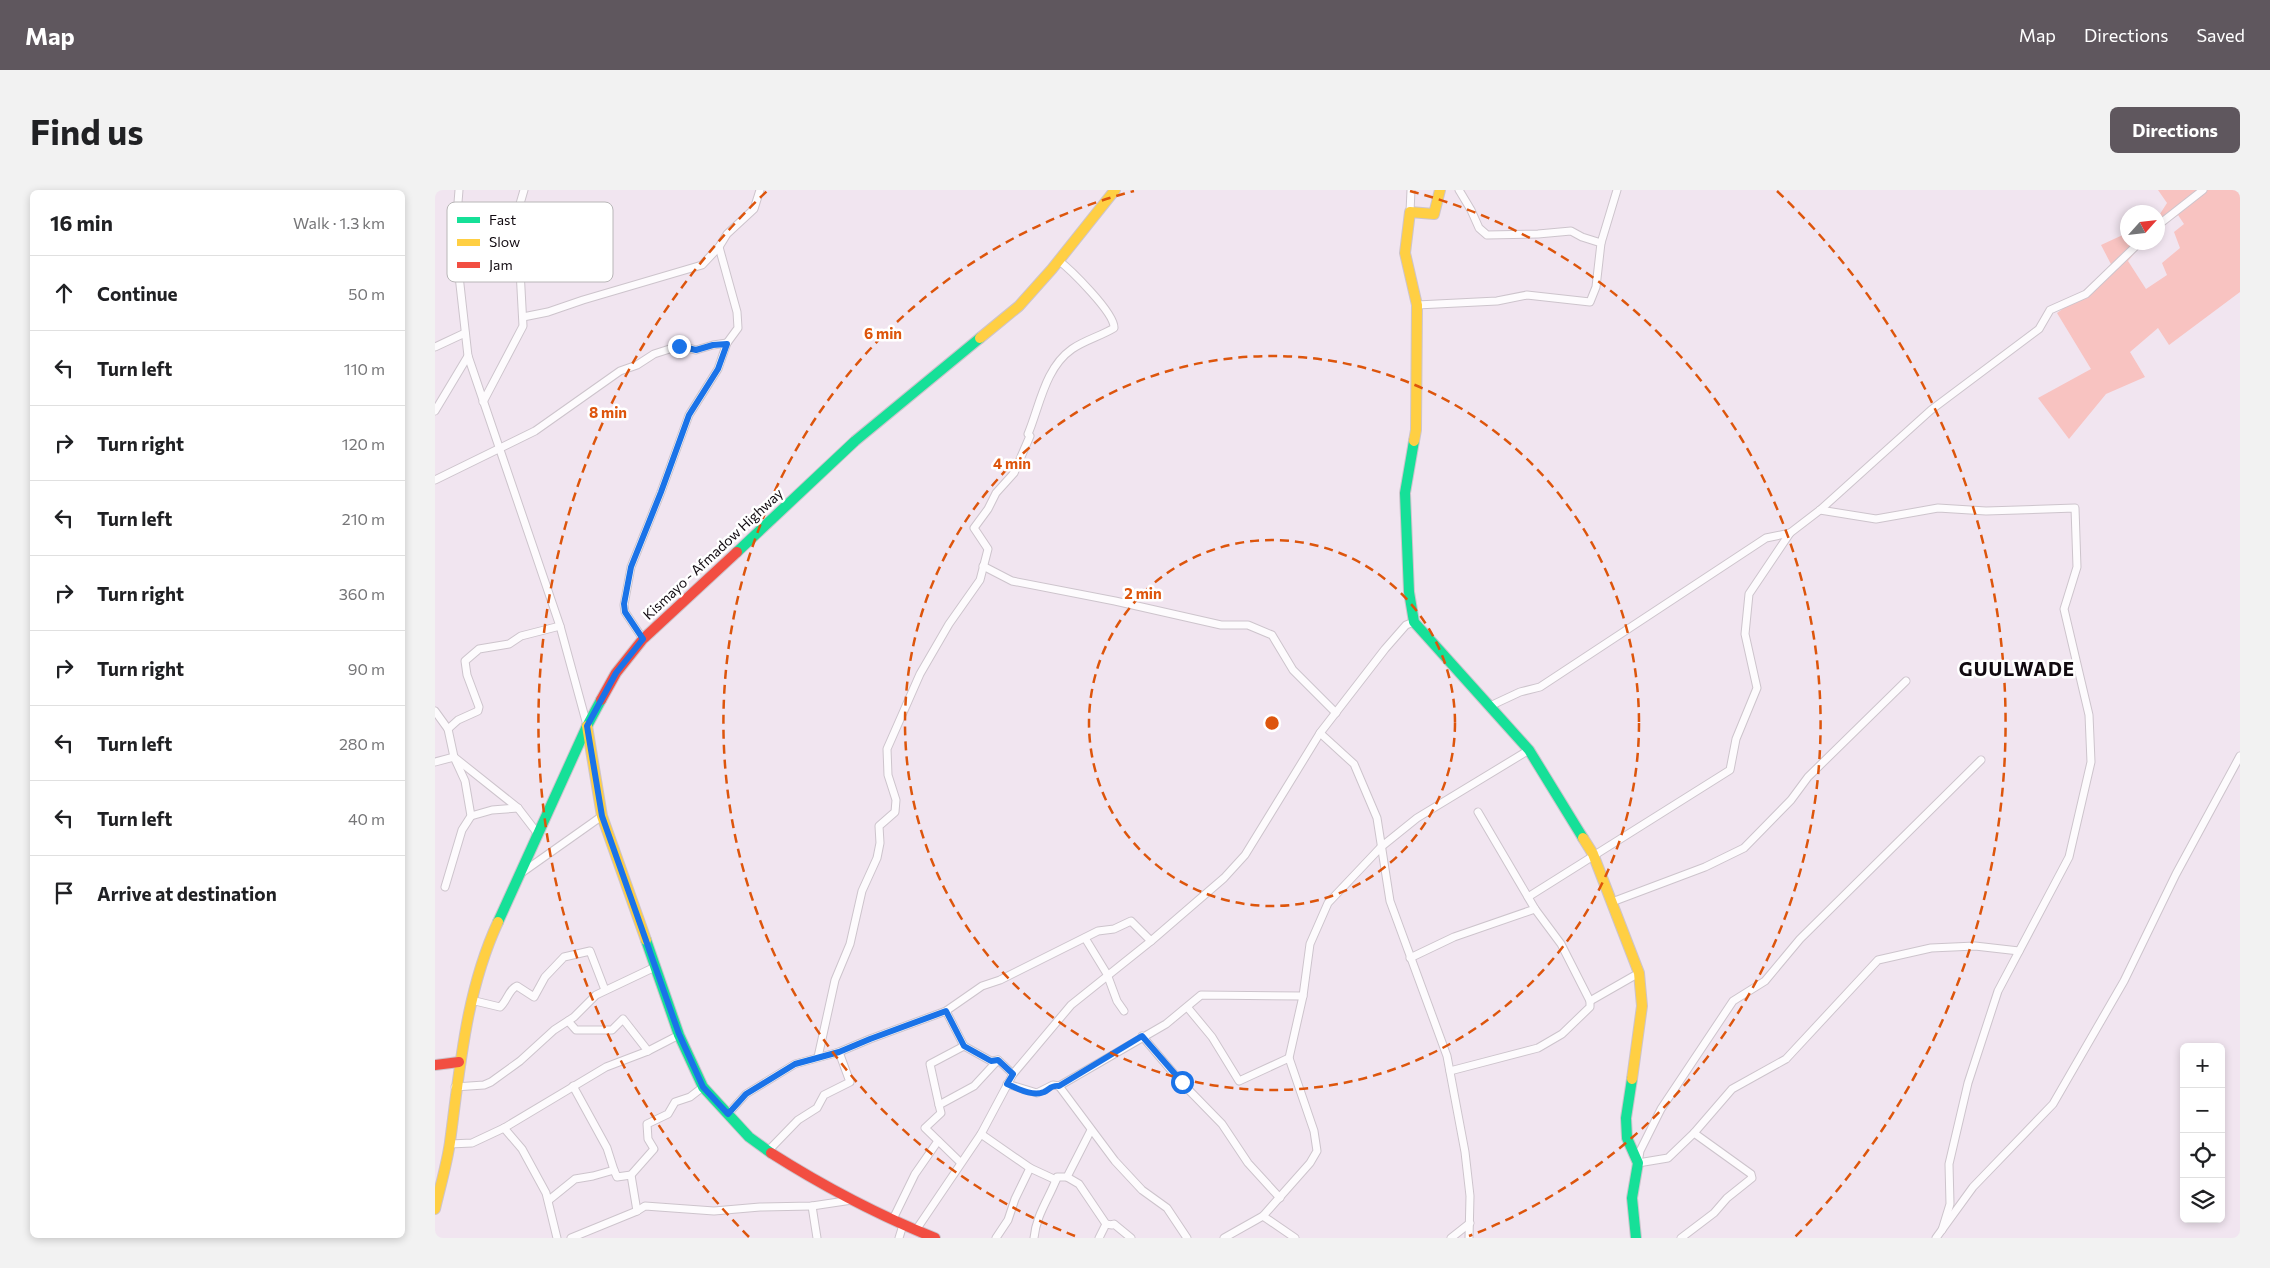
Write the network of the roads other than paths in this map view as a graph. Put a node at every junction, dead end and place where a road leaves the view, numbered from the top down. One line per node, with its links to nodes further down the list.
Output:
1 (760, 190): 11 (street)
2 (1115, 190): 13 (street, Kismayo - Afmadow Highway)
3 (1411, 190): 8 (street)
4 (1440, 190): 8 (street)
5 (1459, 190): 10 (street)
6 (1617, 190): 10 (street)
7 (2203, 190): 9 (street)
8 (1410, 212): 16 (street)
9 (2165, 220)
10 (1601, 243): 16 (street)
11 (719, 247): 17 (street); 19 (street)
12 (2132, 250): 26 (street)
13 (1058, 260): 28 (street); 31 (street, Kismayo - Afmadow Highway)
14 (460, 282): 18 (street)
15 (521, 282): 17 (street)
16 (1417, 305): 29 (street)
17 (523, 317): 22 (street)
18 (465, 333): 20 (street); 21 (street)
19 (727, 344): 24 (street); 31 (street)
20 (436, 345)
21 (468, 356): 22 (street); 23 (street)
22 (483, 402): 24 (street)
23 (435, 411)
24 (500, 446): 25 (street); 30 (street)
25 (435, 480)
26 (1820, 510): 27 (street); 58 (street)
27 (1790, 533): 33 (street); 50 (street)
28 (983, 566): 35 (street); 76 (street)
29 (1414, 622): 33 (street); 35 (street)
30 (560, 626): 36 (street); 37 (street)
31 (643, 639): 36 (street, Kismayo - Afmadow Highway)
32 (1906, 681): 54 (street)
33 (1490, 706): 39 (street)
34 (435, 711): 37 (street)
35 (1336, 713): 38 (street)
36 (587, 726): 47 (street); 48 (street, Kismayo - Afmadow Highway)
37 (448, 729): 41 (street)
38 (1320, 733): 49 (street); 57 (street)
39 (1529, 750): 49 (street); 50 (street)
40 (2240, 756): 116 (street)
41 (454, 757): 43 (street); 44 (street); 46 (street)
42 (1981, 760): 98 (street)
43 (435, 762)
44 (518, 808): 46 (street); 48 (street)
45 (1478, 812): 53 (street)
46 (471, 816): 52 (street)
47 (602, 816): 51 (street); 60 (street)
48 (538, 834): 51 (street, Kismayo - Afmadow Highway)
49 (1381, 847): 59 (street); 64 (street)
50 (1593, 854): 53 (street); 54 (street)
51 (519, 874): 65 (street, Kismayo - Afmadow Highway)
52 (445, 888)
53 (1528, 896): 55 (street)
54 (1612, 902): 61 (street)
55 (1535, 909): 59 (street); 66 (street)
56 (1085, 938): 57 (street); 62 (street); 68 (street)
57 (1151, 941): 62 (street)
58 (2019, 951): 92 (street); 116 (street)
59 (1410, 958): 81 (street)
60 (655, 967): 63 (street); 71 (street)
61 (1639, 973): 66 (street); 98 (street)
62 (1107, 974): 69 (street); 82 (street)
63 (605, 990): 65 (street); 70 (street)
64 (1303, 996): 67 (street); 77 (street)
65 (471, 1000): 79 (street, Kismayo - Afmadow Highway)
66 (1590, 1001): 81 (street)
67 (1188, 1008): 72 (street); 77 (street)
68 (946, 1011): 73 (street); 75 (street)
69 (1124, 1011)
70 (568, 1021): 74 (street); 86 (street)
71 (679, 1034): 74 (street); 87 (street)
72 (1142, 1036): 85 (street); 104 (street)
73 (964, 1046): 78 (street); 88 (street)
74 (648, 1051): 84 (street)
75 (839, 1052): 76 (street); 96 (street)
76 (818, 1057): 89 (street)
77 (1289, 1058): 104 (street)
78 (998, 1060): 82 (street); 88 (street)
79 (459, 1062): 80 (street); 86 (street, Kismayo - Afmadow Highway)
80 (435, 1065)
81 (1450, 1071): 112 (street)
82 (1013, 1074): 83 (street)
83 (1007, 1084): 85 (street); 93 (street)
84 (573, 1086): 90 (street); 100 (street)
85 (1059, 1086): 91 (street)
86 (455, 1087): 95 (street, Kismayo - Afmadow Highway)
87 (703, 1087): 89 (street); 101 (street)
88 (939, 1105): 94 (street)
89 (728, 1114): 96 (street)
90 (504, 1128): 95 (street); 105 (street)
91 (1091, 1130): 102 (street); 127 (street)
92 (1694, 1133): 98 (street); 133 (street)
93 (981, 1134): 97 (street); 99 (street)
94 (938, 1141): 97 (street); 111 (street)
95 (450, 1144): 108 (street, Kismayo - Afmadow Highway)
96 (768, 1151): 106 (street)
97 (960, 1162): 115 (street)
98 (1638, 1162): 132 (street)
99 (1030, 1168): 103 (street); 124 (street)
100 (614, 1170): 101 (street); 105 (street)
101 (631, 1175): 109 (street)
102 (1067, 1177): 103 (street); 113 (street)
103 (1056, 1180): 125 (street)
104 (1280, 1198): 110 (street)
105 (549, 1200): 119 (street)
106 (853, 1200): 107 (street); 111 (street)
107 (812, 1206): 109 (street); 121 (street)
108 (435, 1209)
109 (637, 1211): 117 (street)
110 (1263, 1216): 128 (street); 129 (street)
111 (893, 1220): 114 (street)
112 (1470, 1222): 130 (street); 131 (street)
113 (1106, 1224): 118 (street); 126 (street)
114 (903, 1225): 115 (street); 122 (street)
115 (915, 1230): 123 (street)
116 (1942, 1230): 134 (street)
117 (586, 1235): 120 (street)
118 (1101, 1237)
119 (557, 1238)
120 (571, 1238)
121 (817, 1238)
122 (899, 1238)
123 (935, 1238)
124 (996, 1238)
125 (1034, 1238)
126 (1131, 1238)
127 (1187, 1238)
128 (1224, 1238)
129 (1295, 1238)
130 (1451, 1238)
131 (1469, 1238)
132 (1636, 1238)
133 (1681, 1238)
134 (1936, 1238)

